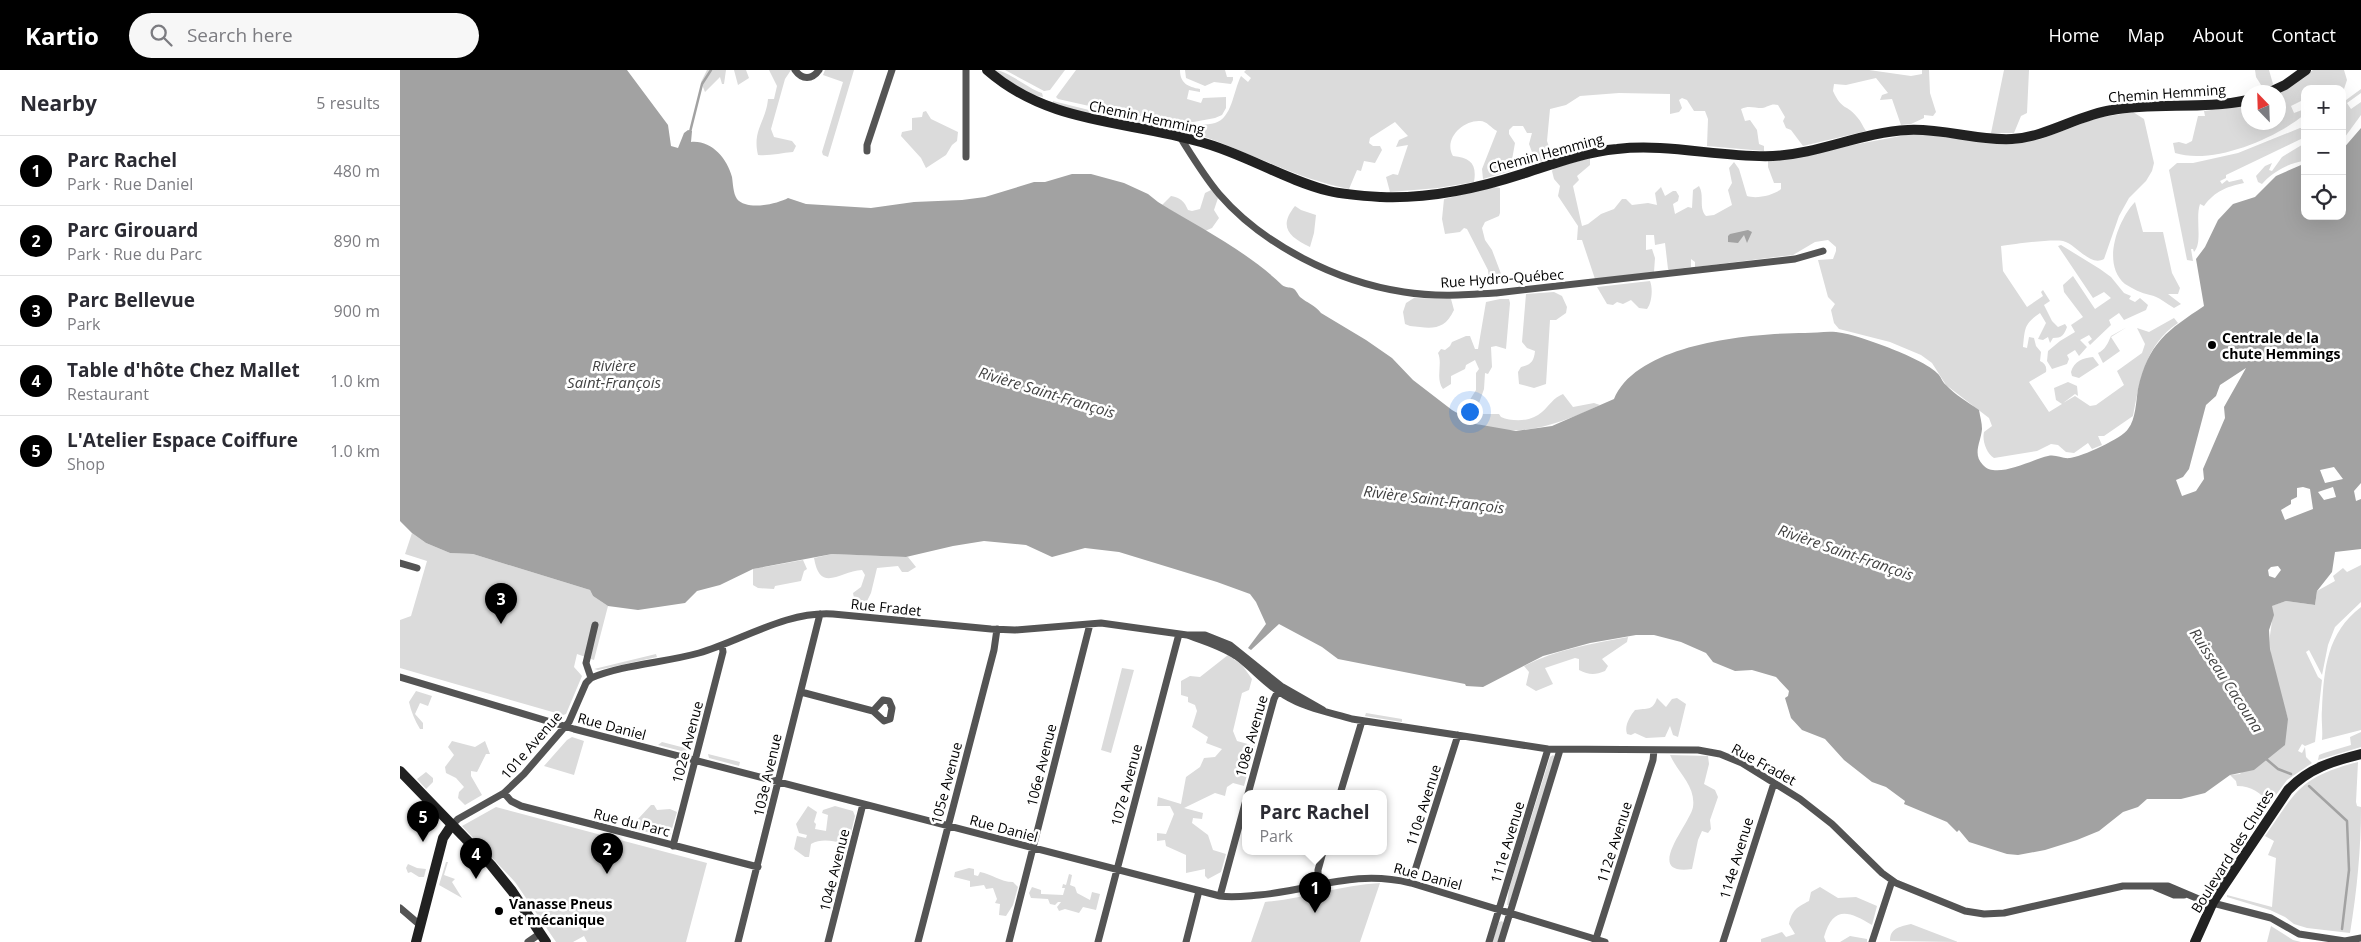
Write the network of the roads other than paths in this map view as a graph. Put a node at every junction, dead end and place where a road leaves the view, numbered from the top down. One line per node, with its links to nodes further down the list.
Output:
1 (795, 70): 2 (street)
2 (819, 70)
3 (892, 70): 11 (street)
4 (966, 70): 13 (street)
5 (987, 70): 9 (street, Chemin Hemming)
6 (2306, 70): 7 (street)
7 (2281, 85)
8 (2241, 101): 10 (street, Chemin Hemming)
9 (1180, 136): 10 (street, Chemin Hemming); 12 (street, Rue Hydro-Québec)
10 (1199, 141): 12 (street)
11 (867, 151)
12 (1190, 154): 14 (street, Rue Hydro-Québec)
13 (966, 157)
14 (1823, 251)
15 (400, 562): 16 (street)
16 (417, 568)
17 (820, 614): 20 (street, Rue Fradet); 22 (street, Rue Fradet); 26 (street, 103e Avenue)
18 (1090, 624): 20 (street, Rue Fradet); 21 (street, Rue Fradet); 47 (street, 106e Avenue)
19 (595, 625): 24 (street)
20 (997, 629): 45 (street, 105e Avenue)
21 (1179, 634): 25 (street, Rue Fradet); 50 (street, 107e Avenue)
22 (722, 645): 24 (street, Rue Fradet); 35 (street, 102e Avenue)
23 (400, 677): 29 (street, Rue Daniel)
24 (591, 678): 29 (street, 101e Avenue)
25 (1279, 688): 28 (street, Rue Fradet); 39 (street, 108e Avenue)
26 (801, 692): 27 (street); 37 (street, 103e Avenue)
27 (873, 711)
28 (1362, 721): 30 (street, Rue Fradet); 40 (street)
29 (566, 726): 35 (street, Rue Daniel); 41 (street, 101e Avenue)
30 (1458, 735): 31 (street, Rue Fradet); 52 (street, 110e Avenue)
31 (1548, 749): 32 (street, Rue Fradet); 58 (street, 111e Avenue)
32 (1560, 750): 33 (street, Rue Fradet); 59 (street, 111e Avenue)
33 (1654, 750): 38 (street, Rue Fradet); 63 (street, 112e Avenue)
34 (2361, 754): 56 (street, Boulevard des Chutes)
35 (695, 761): 37 (street, Rue Daniel); 46 (street, 102e Avenue)
36 (400, 771): 44 (street)
37 (778, 783): 42 (street, Rue Daniel); 49 (street, 103e Avenue)
38 (1774, 783): 51 (street, Rue Fradet); 76 (street, 114e Avenue)
39 (1249, 790)
40 (1341, 790)
41 (504, 793): 44 (street, 101e Avenue); 46 (street, Rue du Parc)
42 (863, 804): 45 (street, Rue Daniel); 68 (street, 104e Avenue)
43 (1242, 815): 55 (street)
44 (451, 826): 60 (street); 61 (street)
45 (948, 827): 47 (street, Rue Daniel); 69 (street, 105e Avenue)
46 (673, 846): 49 (street, Rue du Parc)
47 (1033, 849): 50 (street, Rue Daniel); 70 (street, 106e Avenue)
48 (1322, 855): 53 (street)
49 (758, 867): 67 (street, 103e Avenue)
50 (1117, 870): 54 (street, Rue Daniel); 71 (street, 107e Avenue)
51 (1892, 881): 56 (street, Rue Fradet); 77 (street)
52 (1411, 883): 53 (street, Rue Daniel); 58 (street, Rue Daniel)
53 (1318, 885): 55 (street, Rue Daniel)
54 (1199, 891): 55 (street, Rue Daniel); 72 (street)
55 (1220, 896)
56 (2213, 902): 64 (street, Rue Fradet); 78 (street, Boulevard des Chutes)
57 (400, 908): 60 (street)
58 (1499, 910): 59 (street, Rue Daniel); 73 (street, 111e Avenue)
59 (1510, 913): 63 (street, Rue Daniel); 74 (street, 111e Avenue)
60 (420, 925): 65 (street)
61 (544, 938): 66 (street)
62 (2361, 938): 64 (street, Rue Fradet)
63 (1596, 941): 75 (street, Rue Daniel)
64 (2347, 941)
65 (416, 942)
66 (528, 942)
67 (738, 942)
68 (828, 942)
69 (918, 942)
70 (1009, 942)
71 (1098, 942)
72 (1186, 942)
73 (1489, 942)
74 (1501, 942)
75 (1605, 942)
76 (1723, 942)
77 (1872, 942)
78 (2195, 942)

